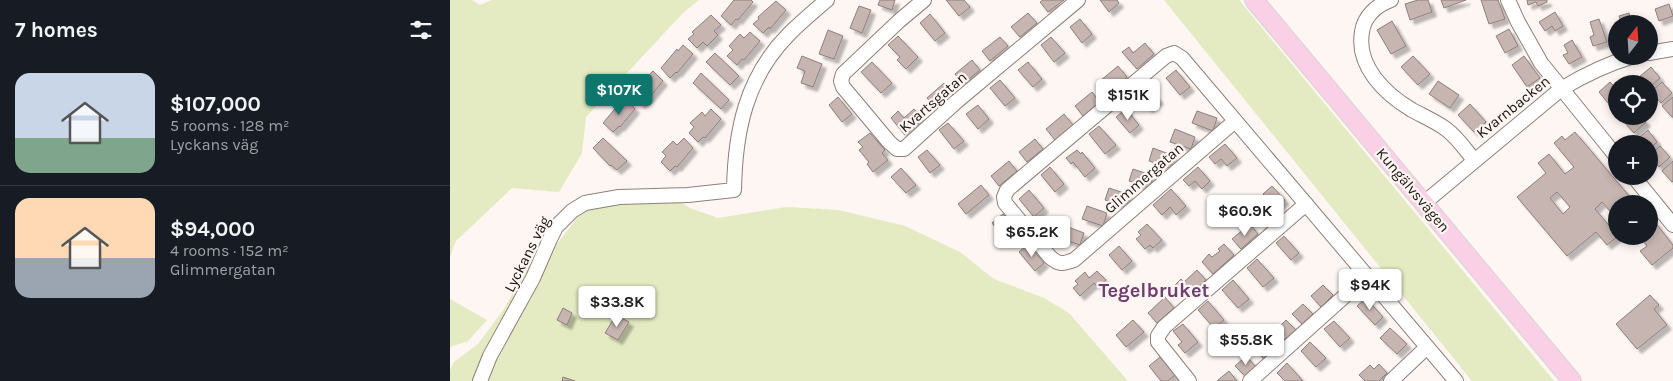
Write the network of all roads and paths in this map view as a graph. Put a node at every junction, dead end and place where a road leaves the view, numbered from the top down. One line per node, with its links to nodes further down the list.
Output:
1 (827, 0): 20 (street, Lyckans väg)
2 (924, 0): 3 (street, Kvartsgatan)
3 (1078, 0)
4 (1254, 0): 15 (main road, Kungälvsvägen)
5 (1391, 0): 13 (street)
6 (1508, 0): 10 (street)
7 (1673, 49): 8 (street)
8 (1658, 52)
9 (1608, 65): 10 (street, Kvarnbacken)
10 (1560, 89): 12 (street); 13 (street, Kvarnbacken)
11 (1235, 120): 11 (street, Glimmergatan); 16 (street, Glimmergatan)
12 (1608, 146)
13 (1474, 160): 15 (street, Kvarnbacken)
14 (1640, 185): 17 (street)
15 (1424, 202): 25 (main road, Kungälvsvägen)
16 (1306, 204): 18 (street, Glimmergatan); 21 (street)
17 (1673, 224)
18 (1367, 276): 19 (street, Glimmergatan); 22 (street)
19 (1427, 347): 23 (street); 24 (street, Glimmergatan)
20 (480, 381)
21 (1189, 381)
22 (1250, 381)
23 (1391, 381)
24 (1456, 381)
25 (1572, 381)

